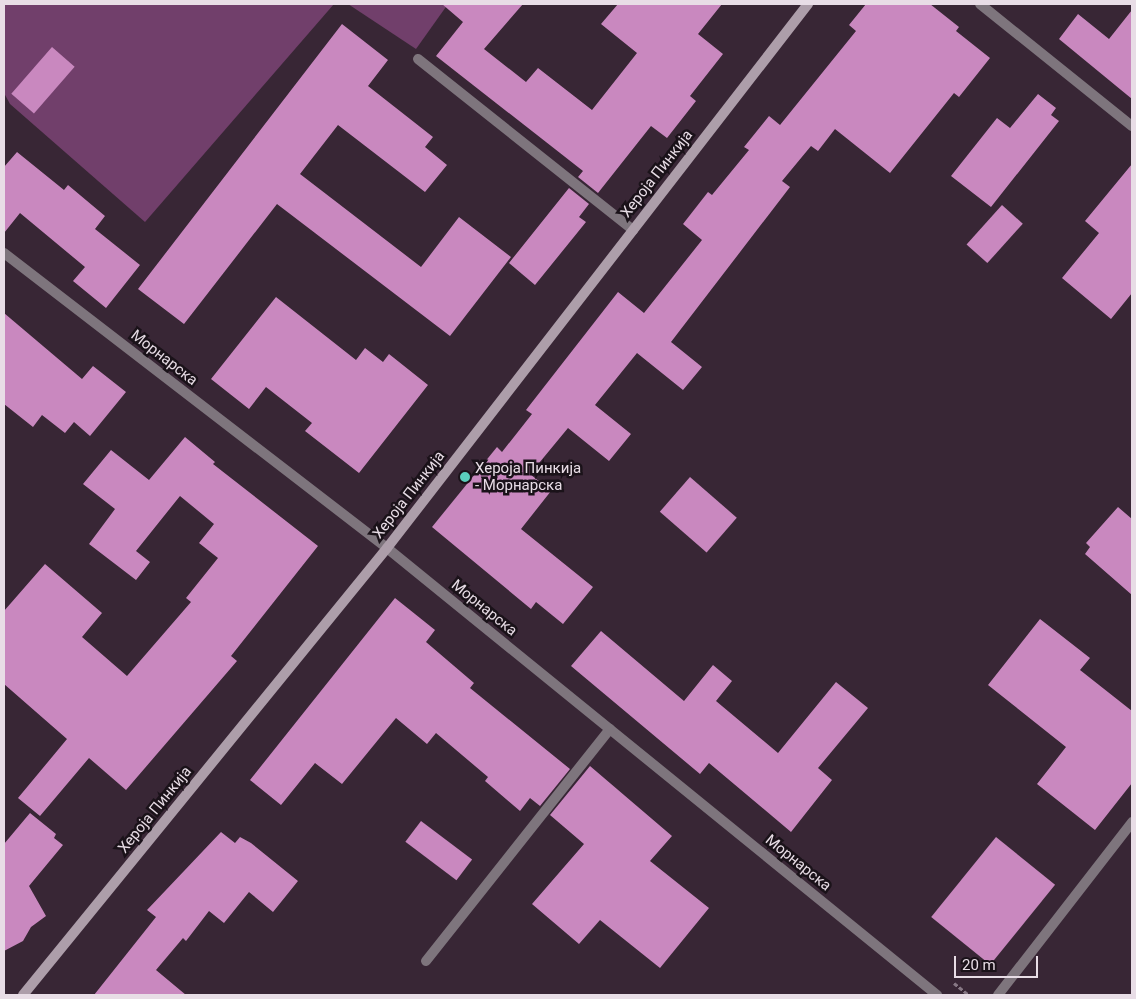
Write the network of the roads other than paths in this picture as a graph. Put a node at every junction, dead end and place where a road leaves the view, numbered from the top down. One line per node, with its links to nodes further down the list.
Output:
1 (808, 4): 5 (street, Хероја Пинкија)
2 (980, 4): 4 (street)
3 (418, 59): 5 (street)
4 (1132, 126)
5 (633, 230): 7 (street, Хероја Пинкија)
6 (4, 253): 7 (street, Морнарска)
7 (387, 548): 8 (street, Морнарска); 11 (street, Хероја Пинкија)
8 (610, 729): 10 (street); 12 (street, Морнарска)
9 (1132, 822): 13 (street)
10 (426, 961)
11 (23, 995)
12 (937, 995)
13 (998, 995)

